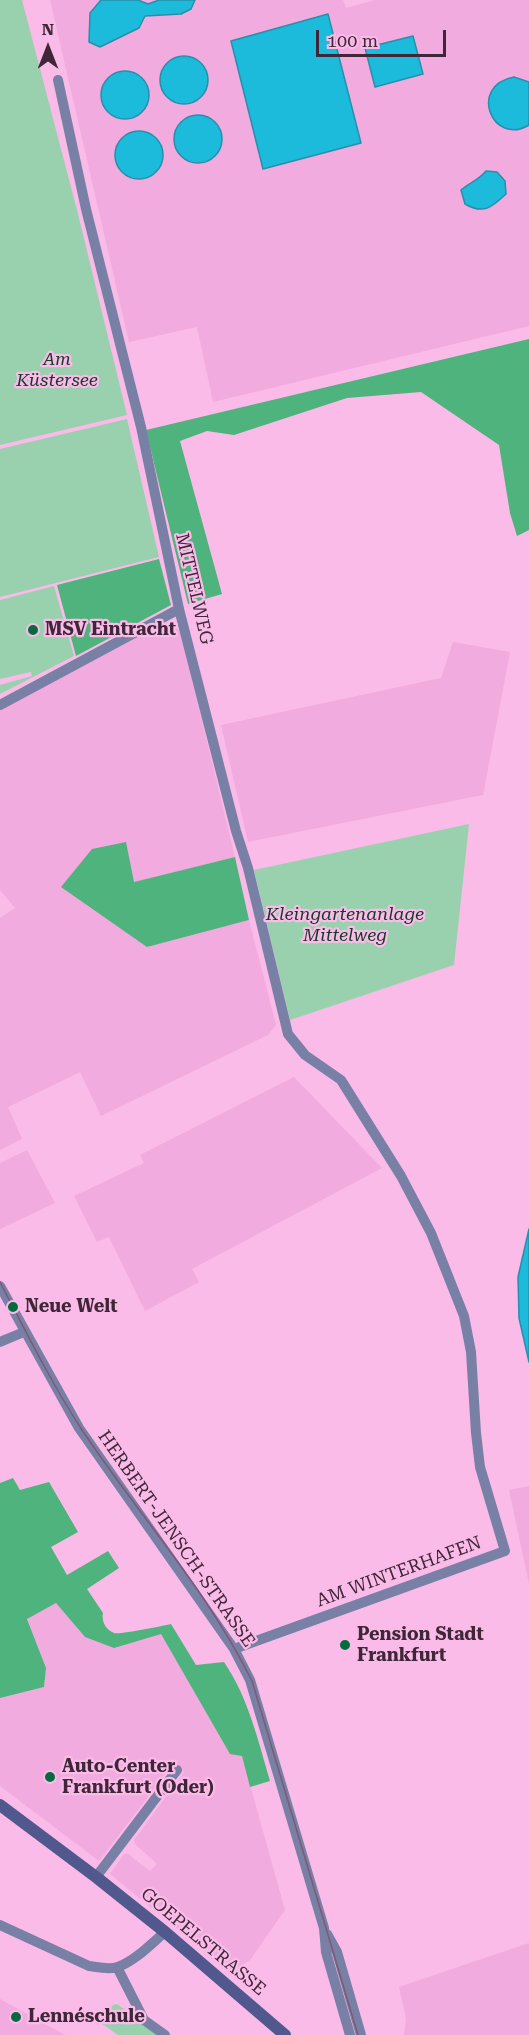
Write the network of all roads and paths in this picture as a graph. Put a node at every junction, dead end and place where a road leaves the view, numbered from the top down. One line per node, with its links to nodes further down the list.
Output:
1 (58, 80): 2 (street, MITTELWEG)
2 (179, 609): 3 (street); 4 (street, MITTELWEG)
3 (0, 705)
4 (341, 1080): 8 (street, AM WINTERHAFEN)
5 (0, 1286): 6 (street, HERBERT-JENSCH-STRASSE)
6 (24, 1332): 7 (street); 8 (street, HERBERT-JENSCH-STRASSE)
7 (0, 1342)
8 (234, 1649): 13 (street, HERBERT-JENSCH-STRASSE)
9 (177, 1770): 11 (street)
10 (0, 1805): 11 (street, GOEPELSTRASSE)
11 (96, 1877): 14 (street, GOEPELSTRASSE)
12 (0, 1925): 15 (street)
13 (324, 1928): 18 (street, HERBERT-JENSCH-STRASSE); 19 (street, HERBERT-JENSCH-STRASSE)
14 (165, 1932): 15 (street); 17 (street, GOEPELSTRASSE)
15 (117, 1967): 16 (street)
16 (165, 2035)
17 (285, 2035)
18 (350, 2035)
19 (361, 2035)

